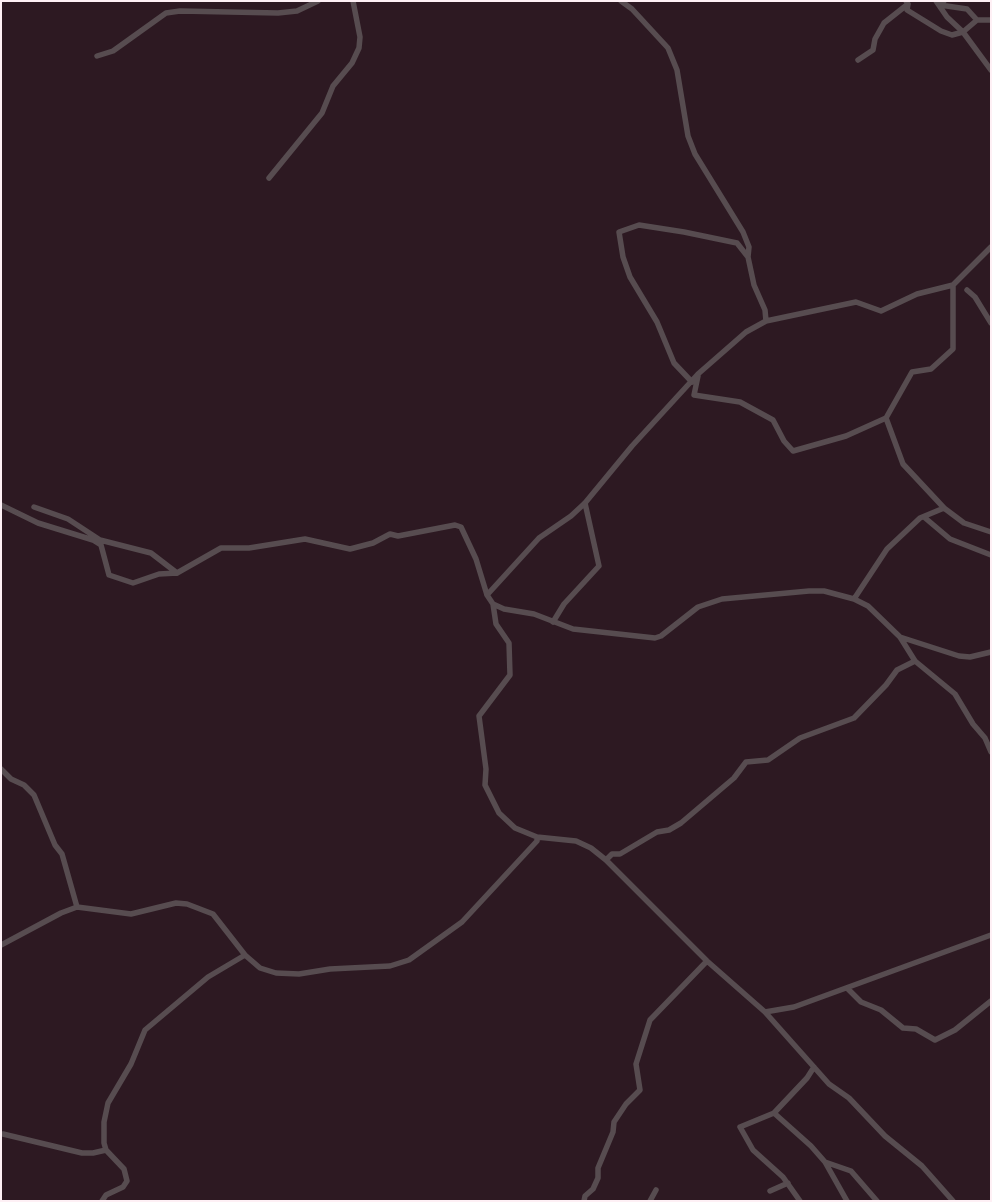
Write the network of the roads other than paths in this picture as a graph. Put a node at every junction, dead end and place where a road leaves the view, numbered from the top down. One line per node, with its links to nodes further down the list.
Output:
1 (318, 1): 9 (street)
2 (353, 1): 12 (street)
3 (621, 1): 14 (street)
4 (908, 2): 8 (street); 10 (street)
5 (940, 2): 6 (street); 8 (street)
6 (977, 20): 7 (street); 8 (street)
7 (991, 20)
8 (963, 32): 11 (street)
9 (97, 56)
10 (858, 60)
11 (991, 70)
12 (269, 178)
13 (991, 247): 15 (street)
14 (748, 257): 17 (street); 20 (street)
15 (953, 285): 17 (street); 21 (street)
16 (967, 290): 18 (street)
17 (766, 322): 19 (street)
18 (991, 323)
19 (698, 374): 20 (street); 21 (street)
20 (692, 382): 22 (street)
21 (886, 418): 25 (street)
22 (585, 503): 30 (street); 33 (street)
23 (1, 505): 29 (street)
24 (34, 507): 29 (street)
25 (946, 509): 26 (street); 27 (street)
26 (924, 517): 28 (street); 31 (street)
27 (991, 532)
28 (991, 555)
29 (177, 573): 30 (street)
30 (488, 595): 32 (street)
31 (854, 598): 33 (street); 34 (street)
32 (493, 604): 33 (street); 40 (street)
33 (553, 622)
34 (900, 637): 35 (street); 36 (street)
35 (991, 652)
36 (914, 662): 37 (street); 41 (street)
37 (991, 752)
38 (1, 761): 39 (street)
39 (2, 769): 42 (street)
40 (537, 837): 41 (street); 45 (street)
41 (606, 860): 46 (street)
42 (77, 907): 44 (street); 45 (street)
43 (991, 935): 47 (street)
44 (1, 945)
45 (246, 955): 53 (street)
46 (707, 962): 49 (street); 59 (street)
47 (847, 988): 48 (street); 49 (street)
48 (991, 1001)
49 (765, 1012): 50 (street)
50 (814, 1067): 51 (street); 64 (street)
51 (774, 1113): 54 (street); 55 (street)
52 (3, 1134): 53 (street)
53 (106, 1150): 58 (street)
54 (825, 1162): 62 (street); 63 (street)
55 (788, 1183): 57 (street); 61 (street)
56 (656, 1190): 60 (street)
57 (770, 1191)
58 (102, 1201)
59 (584, 1201)
60 (650, 1201)
61 (800, 1201)
62 (847, 1201)
63 (876, 1201)
64 (953, 1201)

